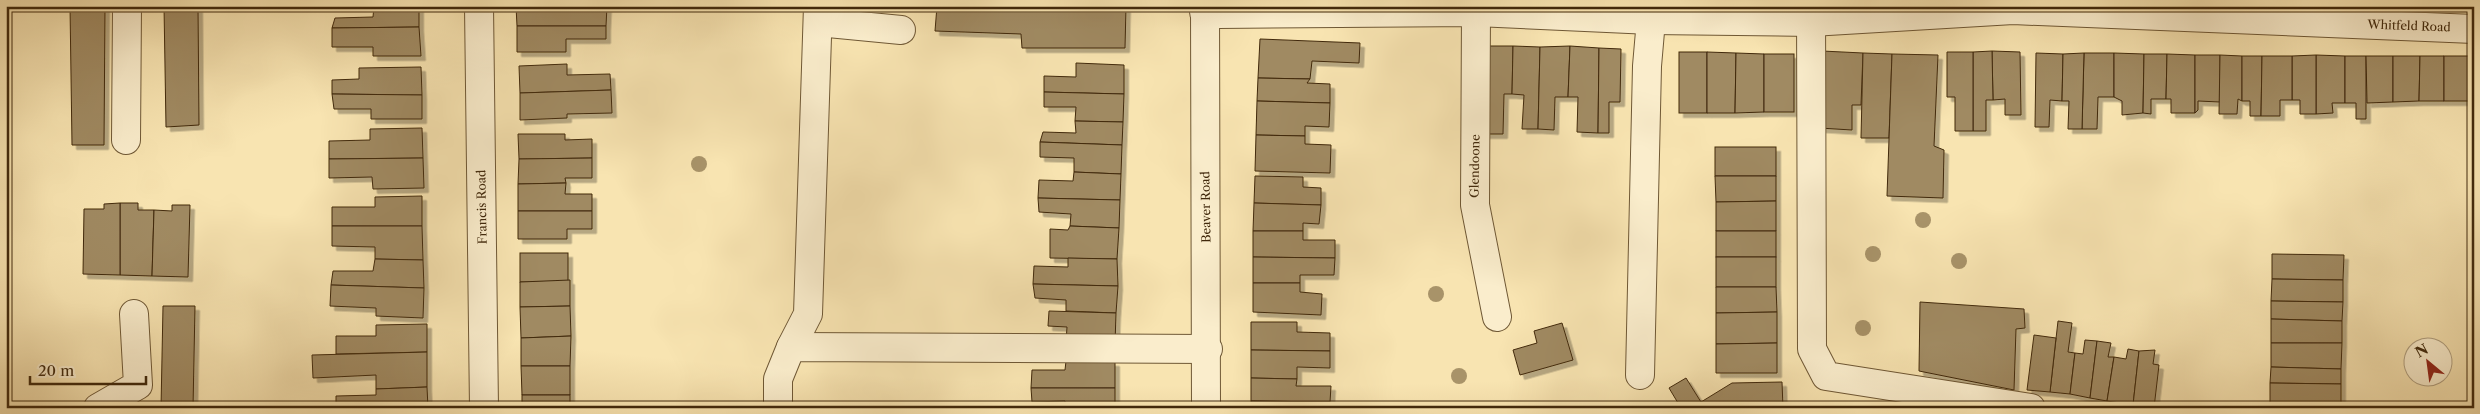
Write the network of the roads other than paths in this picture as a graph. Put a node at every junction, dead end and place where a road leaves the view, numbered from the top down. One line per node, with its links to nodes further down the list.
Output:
1 (127, 6): 12 (street)
2 (479, 6): 19 (street, Francis Road)
3 (2013, 8): 8 (street, Whitfeld Road); 10 (street, Whitfeld Road)
4 (1205, 9): 5 (street, Whitfeld Road); 16 (street, Beaver Road)
5 (1476, 12): 6 (street, Whitfeld Road); 14 (street, Glendoone)
6 (1554, 12): 9 (street, Whitfeld Road)
7 (818, 14): 11 (street); 15 (street)
8 (1811, 14): 9 (street, Whitfeld Road); 22 (street)
9 (1651, 20): 17 (street)
10 (2474, 29)
11 (901, 30)
12 (126, 140)
13 (134, 314): 18 (street)
14 (1498, 317)
15 (790, 348): 16 (street); 20 (street)
16 (1208, 349): 21 (street, Beaver Road)
17 (1640, 375)
18 (98, 408)
19 (484, 408)
20 (778, 408)
21 (1206, 408)
22 (2031, 408)

